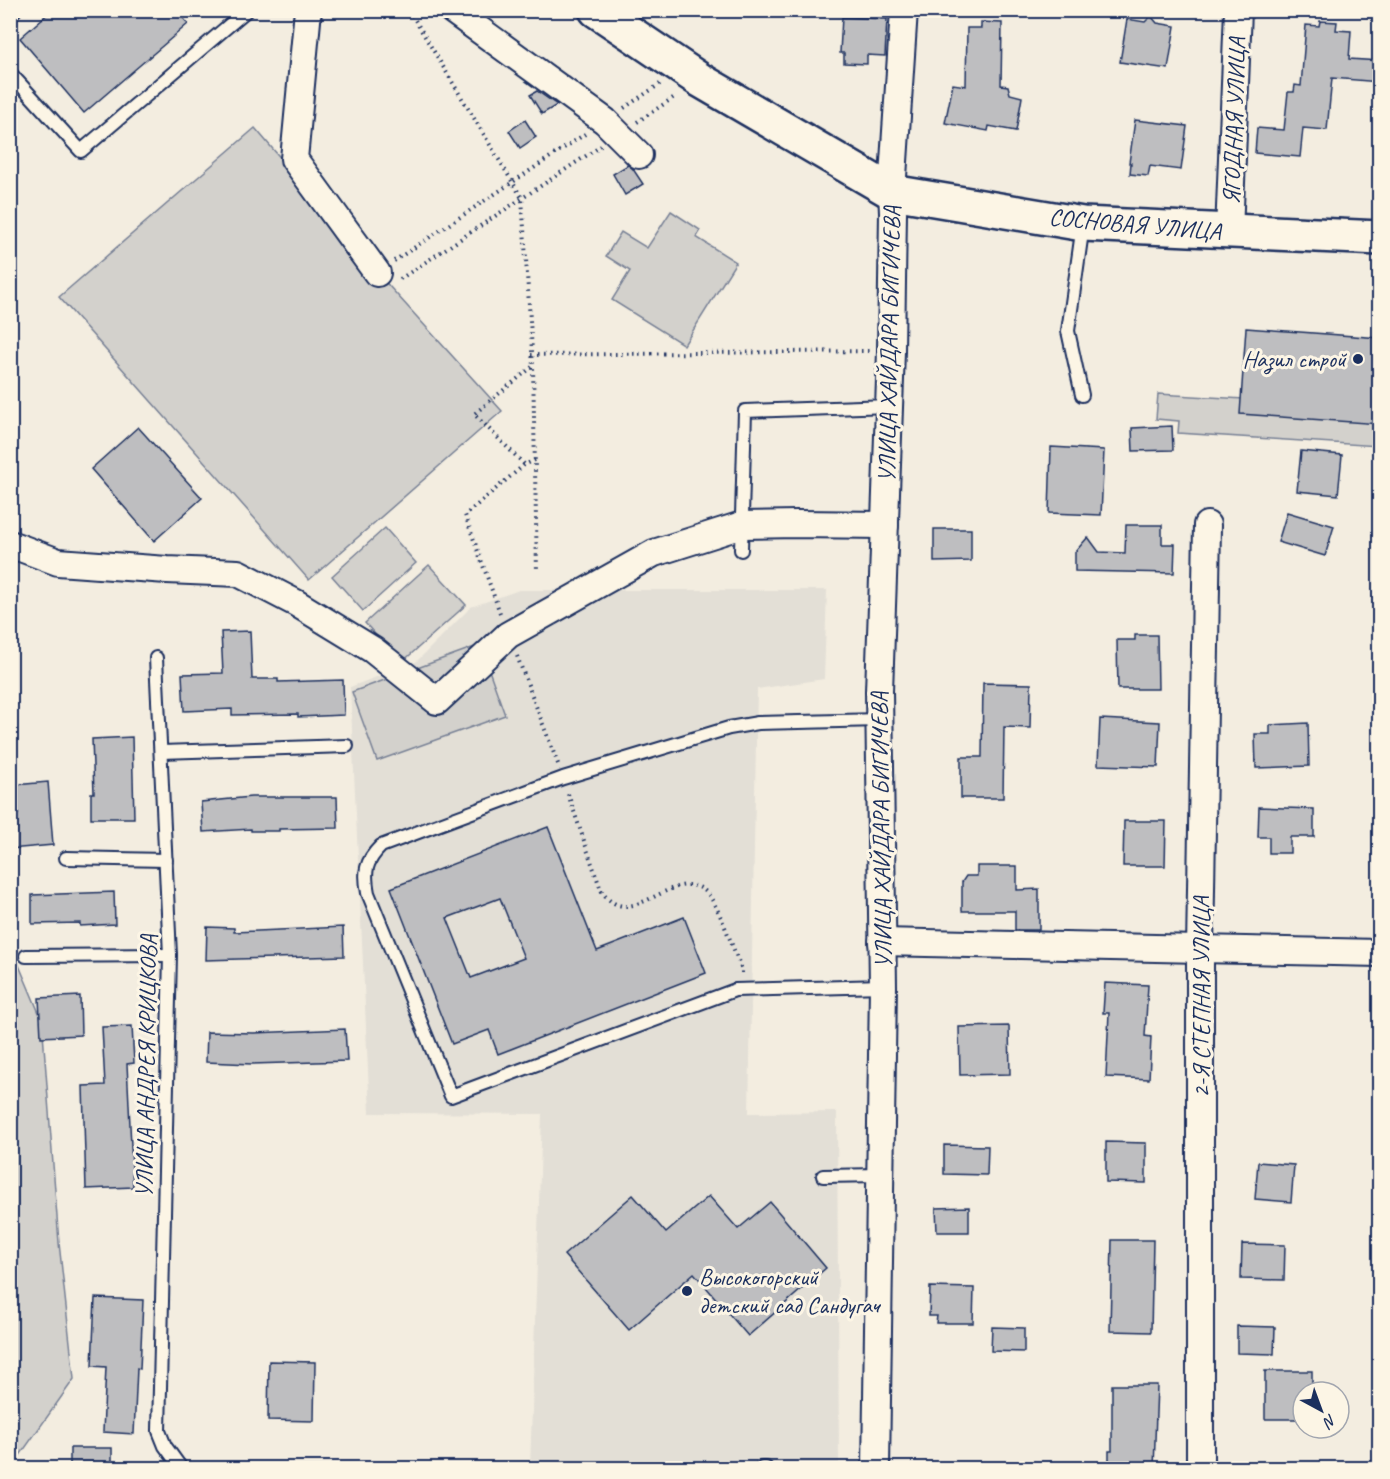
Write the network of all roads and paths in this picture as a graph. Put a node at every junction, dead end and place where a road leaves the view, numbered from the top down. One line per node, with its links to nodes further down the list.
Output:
1 (15, 10): 9 (lane)
2 (247, 10): 10 (lane)
3 (308, 10): 22 (street)
4 (409, 10): 16 (path)
5 (452, 10): 12 (street)
6 (596, 10): 11 (street)
7 (904, 10): 17 (street, УЛИЦА ХАЙДАРА БИГИЧЕВА)
8 (1238, 10): 20 (street, ЯГОДНАЯ УЛИЦА)
9 (10, 15)
10 (10, 73)
11 (692, 75): 12 (path); 13 (path); 17 (street)
12 (605, 121): 15 (street); 16 (path)
13 (631, 126)
14 (601, 146): 18 (path)
15 (639, 155)
16 (512, 183): 18 (path); 22 (path)
17 (892, 192): 19 (street, СОСНОВАЯ УЛИЦА); 23 (street, УЛИЦА ХАЙДАРА БИГИЧЕВА)
18 (522, 198): 22 (path); 24 (path)
19 (1083, 224): 20 (street, СОСНОВАЯ УЛИЦА); 26 (lane)
20 (1229, 232): 21 (street, СОСНОВАЯ УЛИЦА)
21 (1380, 238)
22 (388, 276)
23 (891, 351): 24 (path); 27 (street, УЛИЦА ХАЙДАРА БИГИЧЕВА)
24 (531, 355): 25 (path)
25 (532, 366): 28 (path); 29 (path)
26 (1082, 395)
27 (889, 406): 30 (street, УЛИЦА ХАЙДАРА БИГИЧЕВА); 32 (lane)
28 (535, 460): 29 (path); 34 (path)
29 (524, 465): 35 (path)
30 (885, 525): 32 (street); 37 (street, УЛИЦА ХАЙДАРА БИГИЧЕВА)
31 (1207, 525): 44 (street, 2-Я СТЕПНАЯ УЛИЦА)
32 (741, 538): 35 (street)
33 (10, 544): 35 (street)
34 (537, 572)
35 (508, 635): 40 (path)
36 (156, 658): 39 (lane, УЛИЦА АНДРЕЯ КРИЦКОВА)
37 (880, 720): 40 (lane); 43 (street, УЛИЦА ХАЙДАРА БИГИЧЕВА)
38 (347, 746): 39 (lane)
39 (161, 752): 42 (lane, УЛИЦА АНДРЕЯ КРИЦКОВА)
40 (563, 778): 49 (path); 49 (lane)
41 (66, 858): 42 (lane)
42 (166, 860): 46 (lane, УЛИЦА АНДРЕЯ КРИЦКОВА)
43 (882, 942): 44 (street); 48 (street, УЛИЦА ХАЙДАРА БИГИЧЕВА)
44 (1200, 951): 45 (street); 54 (street, 2-Я СТЕПНАЯ УЛИЦА)
45 (1380, 953)
46 (170, 955): 47 (lane); 52 (lane, УЛИЦА АНДРЕЯ КРИЦКОВА)
47 (26, 956)
48 (883, 986): 49 (lane); 50 (street, УЛИЦА ХАЙДАРА БИГИЧЕВА)
49 (735, 990)
50 (880, 1175): 51 (lane); 53 (street, УЛИЦА ХАЙДАРА БИГИЧЕВА)
51 (823, 1176)
52 (181, 1468)
53 (876, 1468)
54 (1200, 1468)

